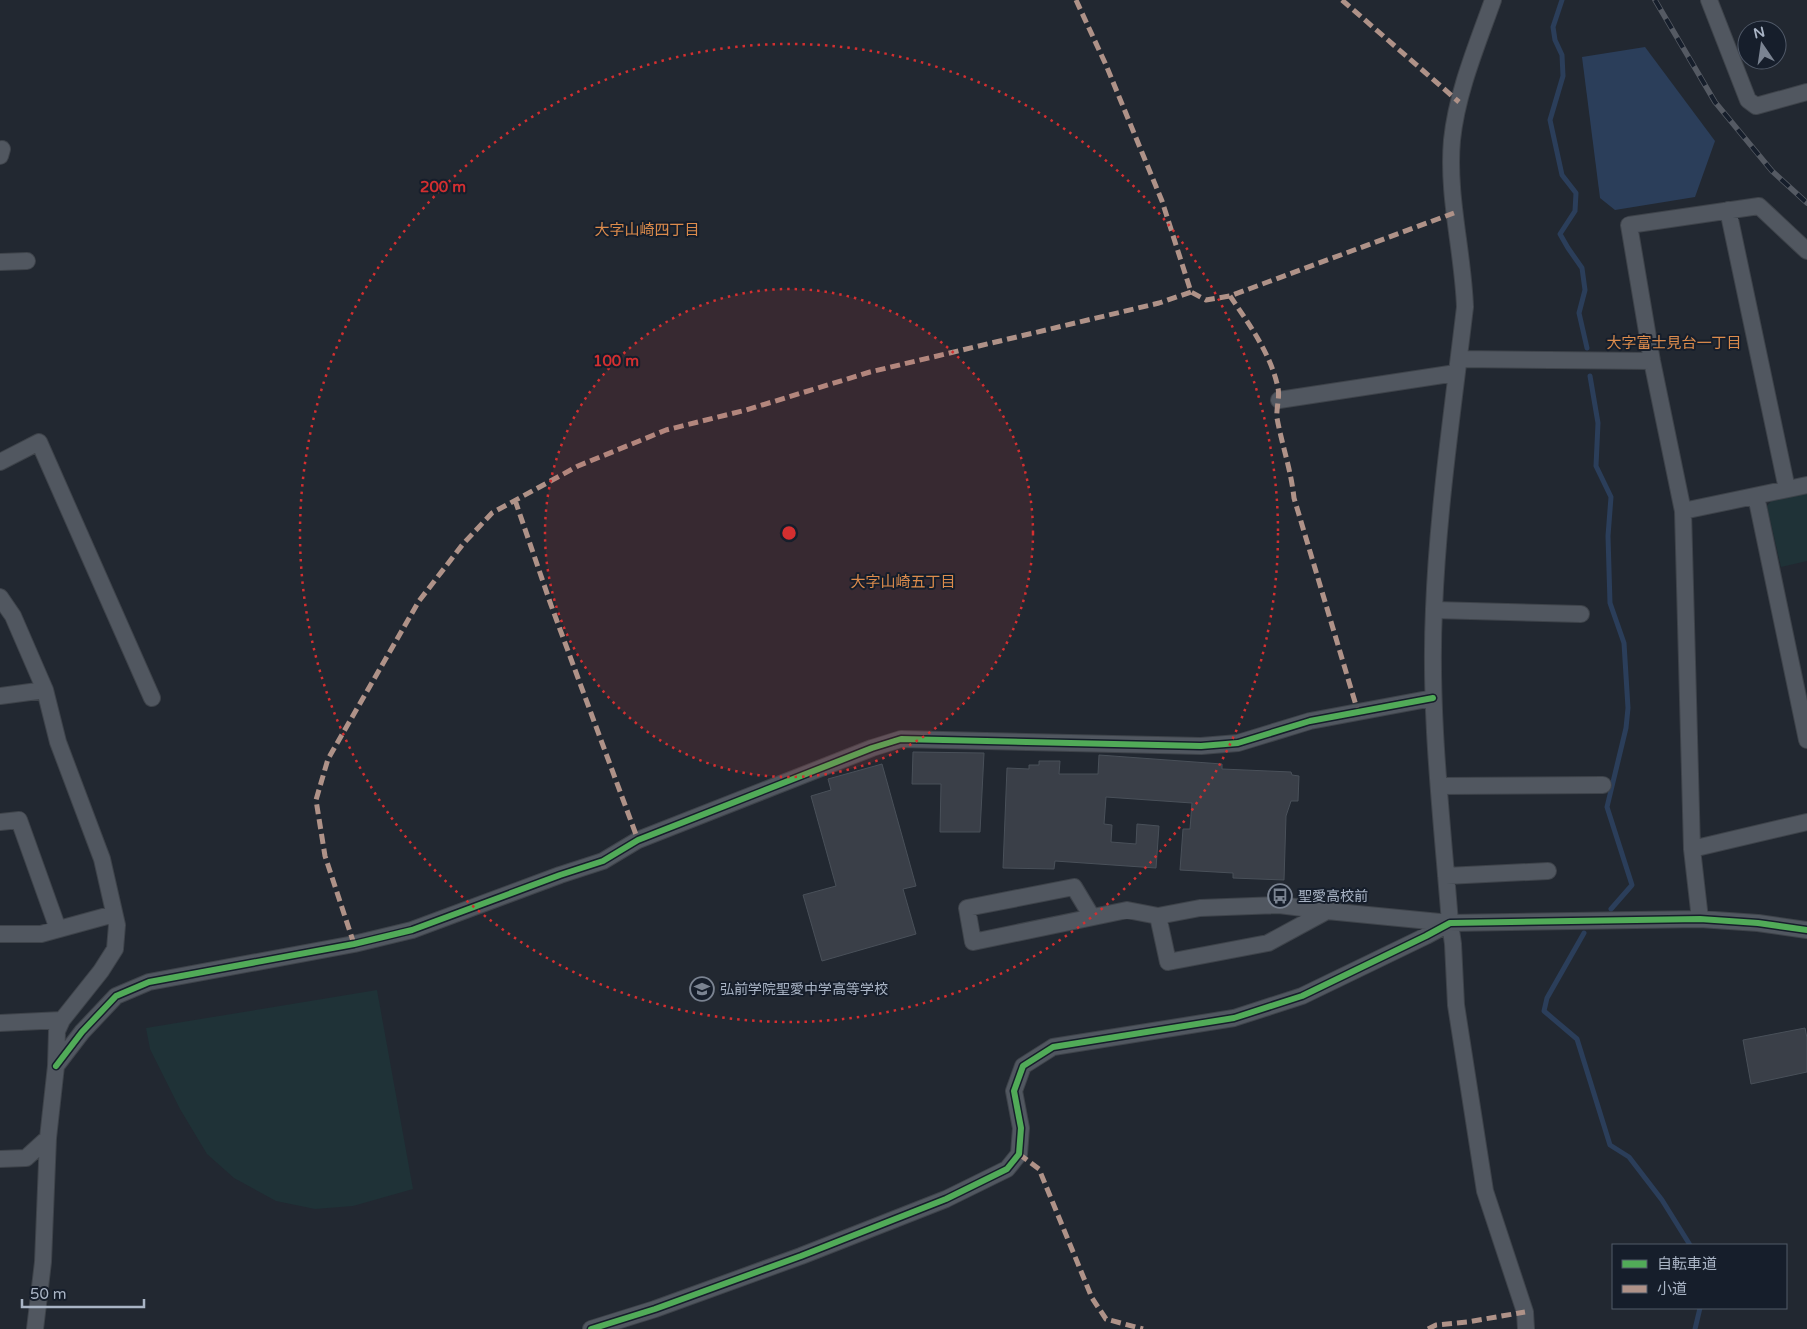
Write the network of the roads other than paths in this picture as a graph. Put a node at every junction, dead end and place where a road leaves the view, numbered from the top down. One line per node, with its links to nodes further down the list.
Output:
1 (1493, 0): 9 (street)
2 (1709, 0): 3 (street)
3 (1807, 92)
4 (1728, 210): 5 (street); 8 (street); 13 (street)
5 (1807, 251)
6 (27, 261): 7 (street)
7 (0, 262)
8 (1652, 361): 9 (street); 15 (street)
9 (1458, 366): 10 (street); 17 (street)
10 (1279, 400)
11 (0, 462): 21 (street)
12 (1807, 485): 13 (street)
13 (1787, 490): 14 (street)
14 (1756, 496): 15 (street); 23 (street)
15 (1683, 511): 28 (street)
16 (0, 597): 19 (street)
17 (1434, 610): 18 (street); 22 (street)
18 (1581, 614)
19 (45, 690): 20 (street); 32 (street)
20 (0, 696)
21 (152, 698)
22 (1433, 698): 25 (street); 42 (street)
23 (1807, 740)
24 (1603, 785): 25 (street)
25 (1440, 786): 30 (street)
26 (0, 822): 37 (street)
27 (1807, 822): 28 (street)
28 (1692, 849): 35 (street)
29 (1548, 871): 30 (street)
30 (1446, 876): 36 (street)
31 (1327, 911): 33 (street); 33 (street); 36 (street)
32 (114, 914): 37 (street); 40 (street)
33 (1158, 916): 34 (street)
34 (1092, 917): 34 (street)
35 (1700, 919): 36 (street); 38 (street)
36 (1450, 923): 46 (street); 47 (street)
37 (58, 929): 39 (street)
38 (1807, 930)
39 (0, 934)
40 (62, 1020): 41 (street); 42 (street)
41 (0, 1023)
42 (56, 1066): 43 (street)
43 (48, 1138): 44 (street); 45 (street)
44 (0, 1159)
45 (35, 1329)
46 (591, 1329)
47 (1526, 1329)

